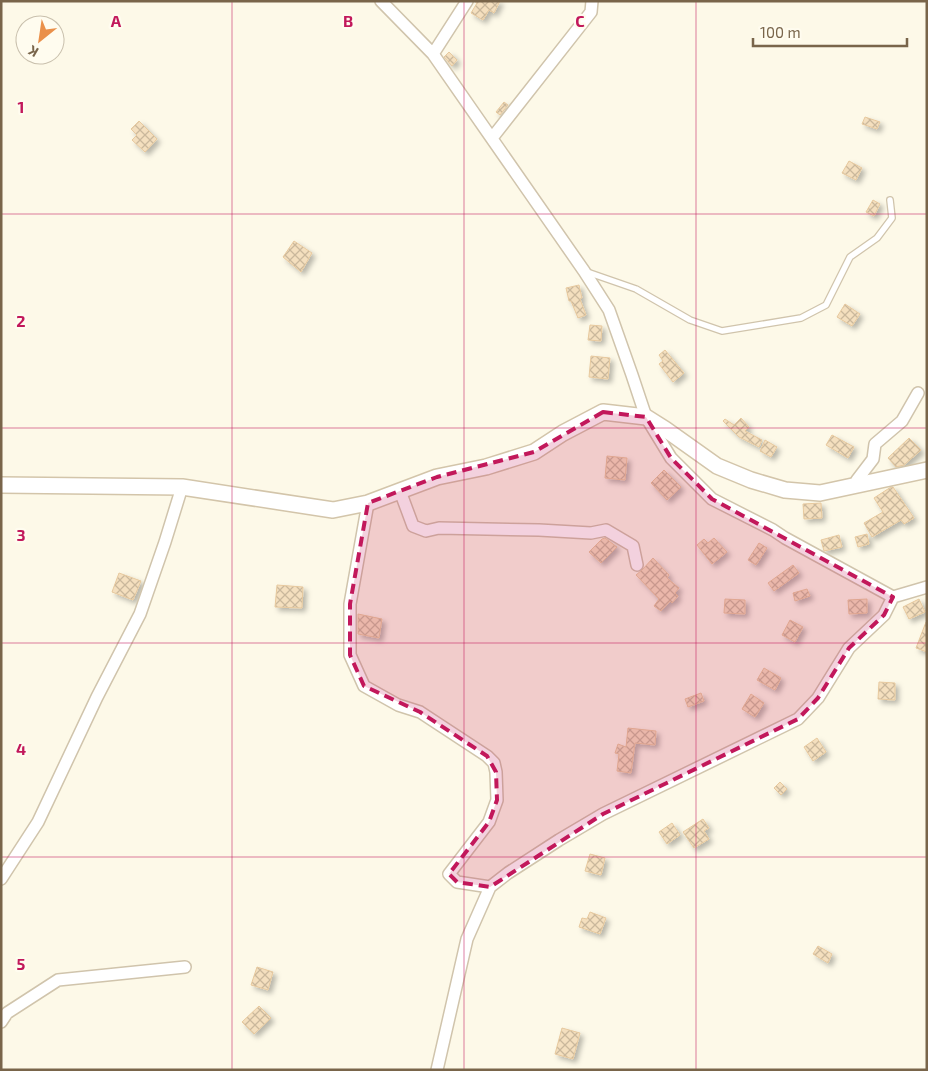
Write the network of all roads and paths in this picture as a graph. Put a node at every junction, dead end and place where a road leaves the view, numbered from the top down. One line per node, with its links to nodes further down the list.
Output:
1 (381, 1): 4 (street)
2 (468, 1): 4 (street)
3 (592, 1): 5 (street)
4 (433, 54): 5 (street)
5 (492, 138): 7 (street)
6 (890, 200): 7 (lane)
7 (584, 272): 9 (street)
8 (918, 393): 12 (street)
9 (646, 417): 12 (street); 14 (street); 18 (street)
10 (927, 470): 12 (street)
11 (1, 485): 13 (street)
12 (856, 486)
13 (182, 487): 15 (street); 19 (street)
14 (400, 491): 15 (street); 16 (street)
15 (368, 503): 20 (street)
16 (636, 565)
17 (927, 587): 18 (street)
18 (893, 598): 20 (street)
19 (1, 880)
20 (490, 887): 23 (street)
21 (185, 967): 22 (street)
22 (1, 1022)
23 (437, 1070)

